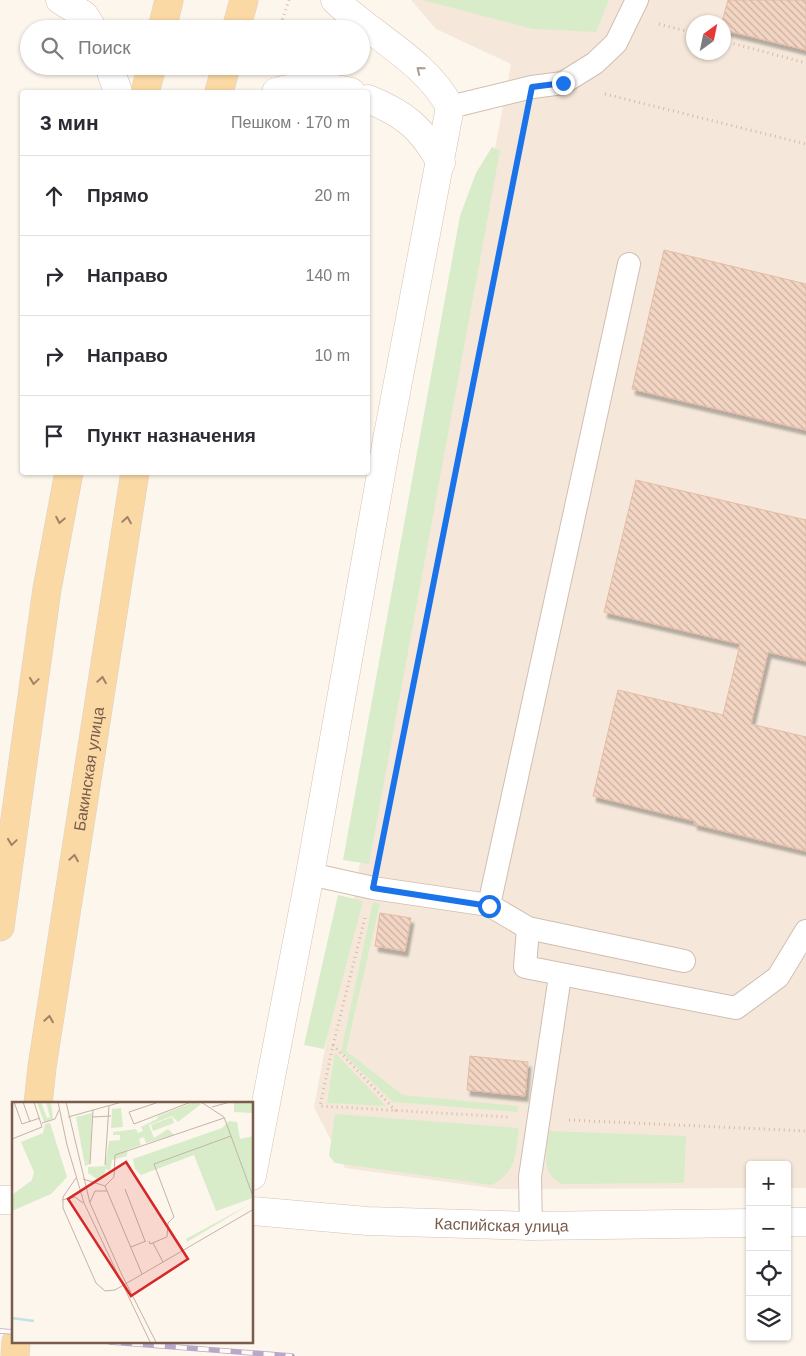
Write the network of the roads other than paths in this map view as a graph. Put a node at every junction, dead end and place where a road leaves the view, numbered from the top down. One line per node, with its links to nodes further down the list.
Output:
1 (60, 0): 6 (main road)
2 (169, 0): 7 (main road)
3 (244, 0): 8 (main road)
4 (336, 0): 9 (main road, one-way to 4)
5 (637, 0): 20 (lane)
6 (87, 20)
7 (164, 20)
8 (238, 20)
9 (357, 20)
10 (370, 30): 20 (main road, one-way to 10)
11 (112, 75): 14 (main road)
12 (150, 75): 15 (main road)
13 (224, 75): 16 (main road)
14 (117, 90)
15 (146, 90)
16 (220, 90)
17 (284, 90): 18 (main road)
18 (341, 90)
19 (370, 100): 21 (main road)
20 (450, 107): 21 (main road)
21 (441, 163): 25 (main road)
22 (629, 264): 26 (lane)
23 (69, 475): 27 (main road, one-way to 27)
24 (135, 475): 32 (main road, Бакинская улица, one-way to 24)
25 (310, 874): 26 (lane); 33 (main road)
26 (489, 906): 28 (lane)
27 (0, 927)
28 (528, 928): 30 (lane); 31 (lane)
29 (806, 931): 31 (lane)
30 (684, 960)
31 (560, 976): 38 (lane)
32 (38, 1102)
33 (254, 1166)
34 (254, 1211): 38 (main road, Каспийская улица)
35 (791, 1222): 36 (main road)
36 (806, 1222)
37 (746, 1223): 38 (main road, Каспийская улица)
38 (531, 1226)

